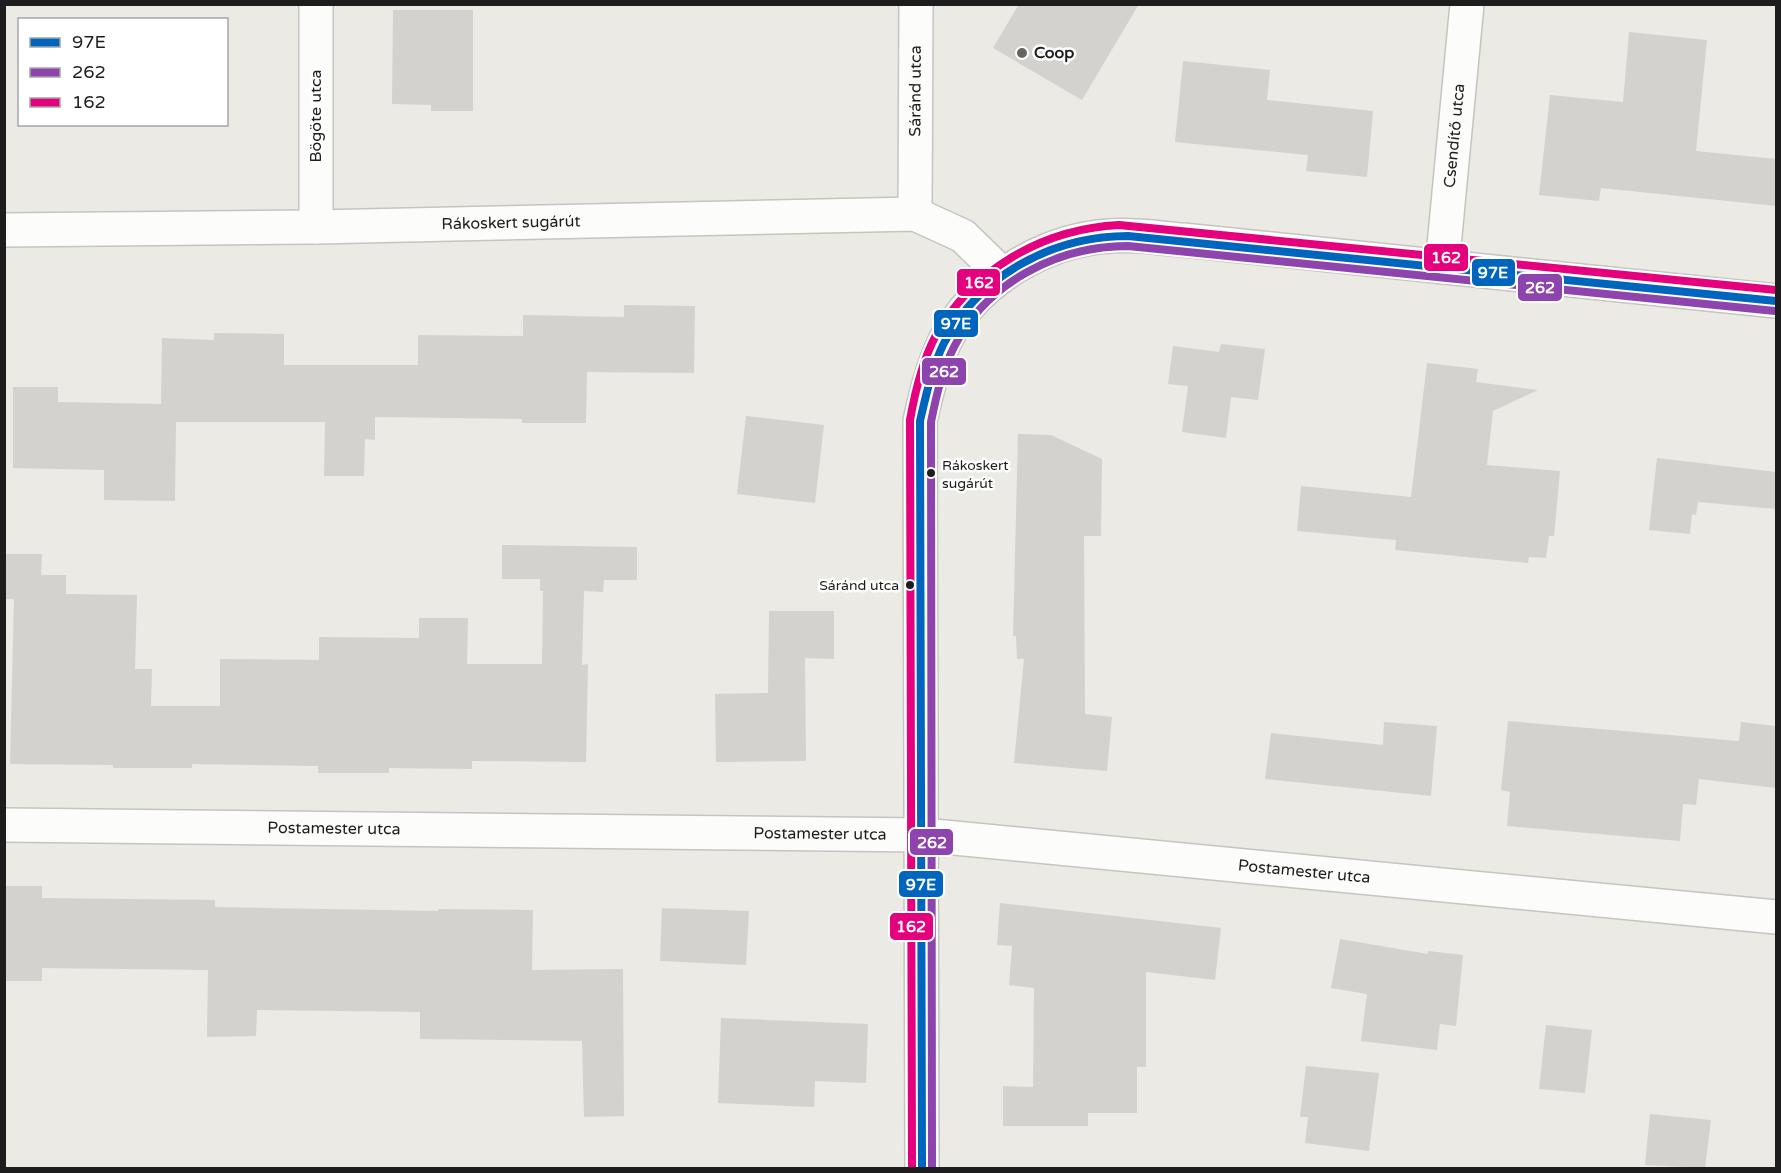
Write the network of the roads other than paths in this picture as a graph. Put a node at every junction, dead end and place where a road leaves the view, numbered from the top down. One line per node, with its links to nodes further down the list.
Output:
1 (316, 4): 5 (street, Bögöte utca)
2 (916, 4): 4 (street, Sáránd utca)
3 (1467, 4): 7 (street, Csendítő utca)
4 (915, 214): 5 (street, Rákoskert sugárút); 8 (street, Rákoskert sugárút)
5 (316, 228): 6 (street, Rákoskert sugárút)
6 (4, 230)
7 (1442, 267): 8 (street); 9 (street)
8 (1003, 274): 11 (street)
9 (1776, 301)
10 (4, 825): 11 (street, Postamester utca)
11 (923, 836): 12 (street, Postamester utca); 13 (street)
12 (1776, 917)
13 (922, 1168)

